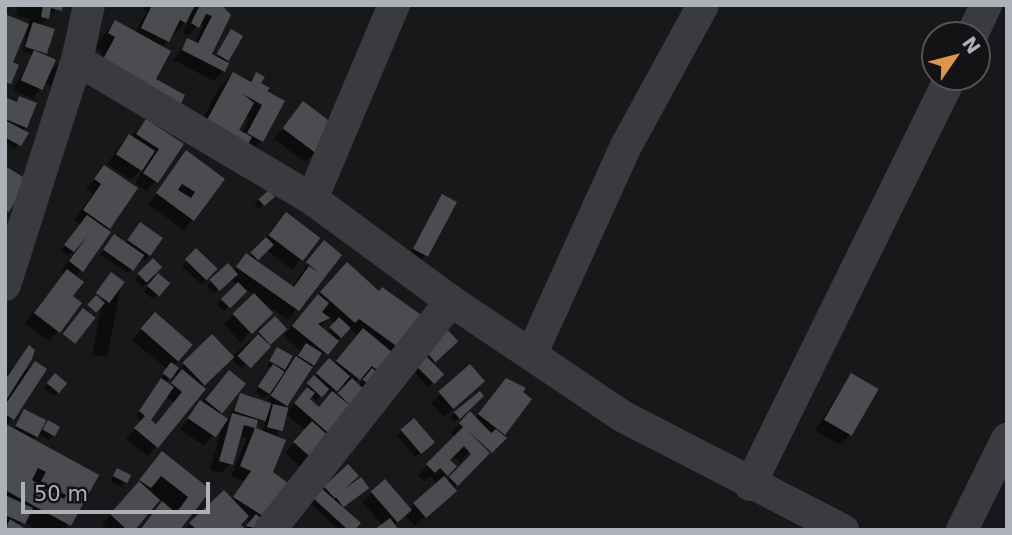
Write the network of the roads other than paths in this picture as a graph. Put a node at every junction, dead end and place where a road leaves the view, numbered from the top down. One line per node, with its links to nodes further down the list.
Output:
1 (89, 5): 6 (street)
2 (394, 5): 8 (street)
3 (703, 5): 11 (street)
4 (986, 5): 5 (street)
5 (979, 21)
6 (77, 60): 8 (street); 9 (street)
7 (944, 91): 13 (street)
8 (313, 199): 10 (street)
9 (5, 285)
10 (451, 300): 11 (street); 14 (street)
11 (532, 353): 13 (street)
12 (1007, 439): 16 (street)
13 (750, 485): 15 (street)
14 (270, 530)
15 (843, 530)
16 (962, 530)

